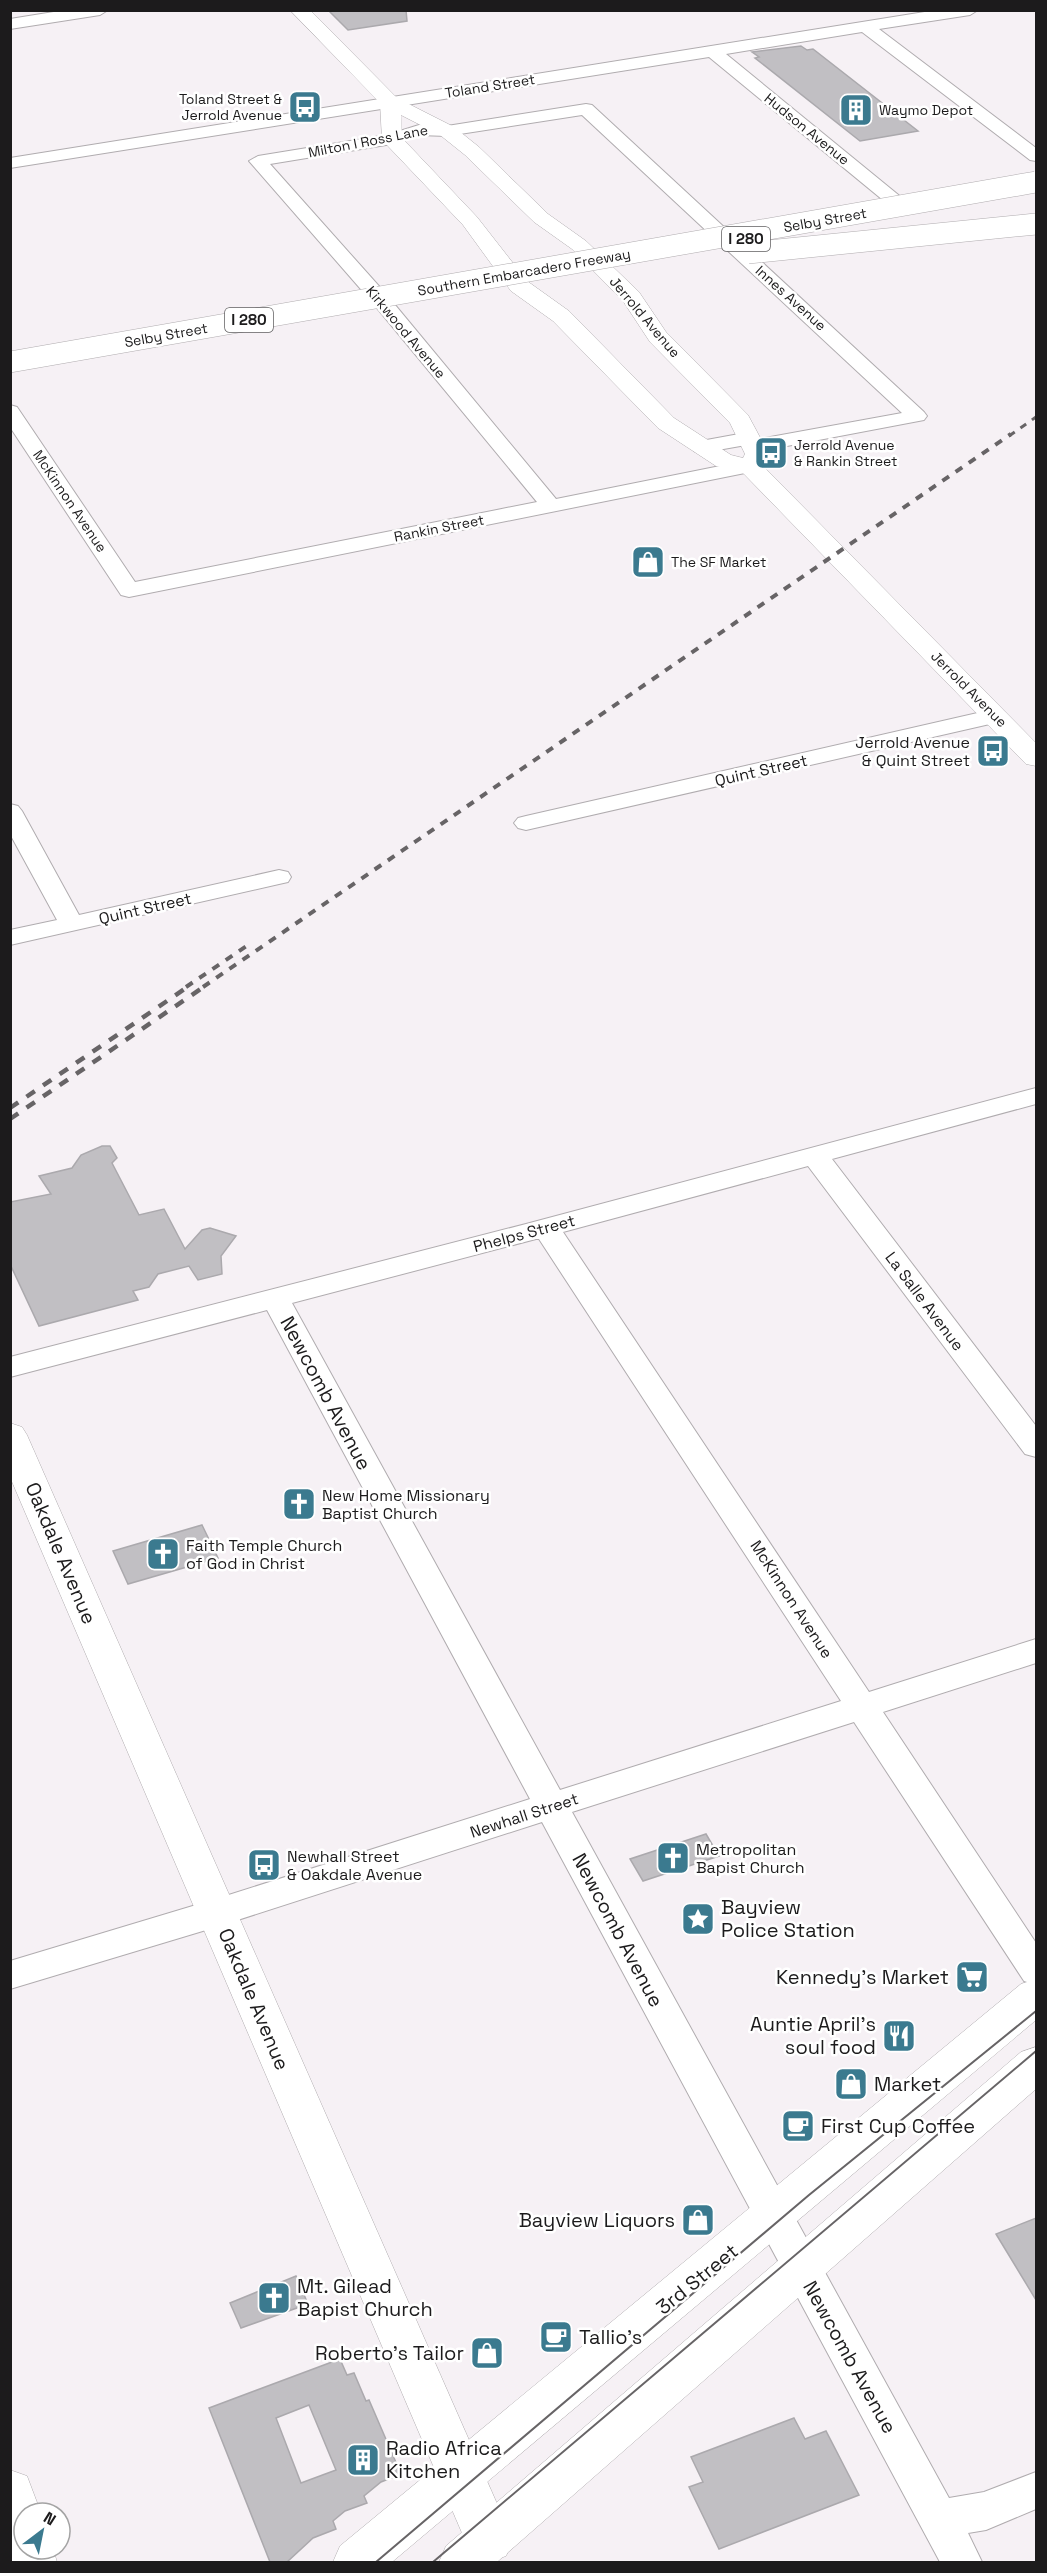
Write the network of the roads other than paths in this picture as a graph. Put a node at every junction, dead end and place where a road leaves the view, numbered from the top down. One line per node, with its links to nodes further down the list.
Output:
1 (100, 10): 4 (street)
2 (299, 10): 7 (main road, Jerrold Avenue)
3 (970, 10): 5 (street, Toland Street)
4 (10, 24)
5 (866, 27): 6 (street, Toland Street); 11 (street)
6 (712, 51): 7 (street, Toland Street); 16 (street, Hudson Avenue)
7 (390, 102): 9 (main road, Jerrold Avenue); 10 (main road); 13 (street, Toland Street)
8 (586, 109): 9 (street, Milton I Ross Lane); 18 (street, Innes Avenue)
9 (447, 131): 10 (street, Milton I Ross Lane); 19 (main road, Jerrold Avenue)
10 (392, 139): 12 (street, Milton I Ross Lane); 20 (main road)
11 (1036, 156)
12 (258, 161): 28 (street, Kirkwood Avenue)
13 (10, 164)
14 (1036, 182): 16 (street, Selby Street); 24 (main road, Southern Embarcadero Freeway / I 280, bridge)
15 (1036, 199): 21 (main road, Southern Embarcadero Freeway / I 280, bridge)
16 (901, 206): 18 (street, Selby Street)
17 (1036, 224): 21 (main road, bridge)
18 (724, 238): 19 (street, Selby Street); 26 (street, Innes Avenue)
19 (594, 260): 20 (street, Selby Street); 27 (main road, Jerrold Avenue)
20 (510, 274): 22 (street, Selby Street); 27 (main road)
21 (457, 287): 24 (main road, Southern Embarcadero Freeway / I 280, bridge)
22 (401, 294)
23 (357, 302): 24 (street, Selby Street)
24 (10, 363)
25 (10, 411): 29 (street, McKinnon Avenue)
26 (917, 416): 27 (street, Rankin Street)
27 (751, 450): 28 (street, Rankin Street); 30 (main road, Jerrold Avenue)
28 (551, 506): 29 (street, Rankin Street)
29 (129, 590)
30 (995, 716): 31 (main road, Jerrold Avenue); 33 (street, Quint Street)
31 (1036, 758)
32 (10, 811): 35 (street)
33 (526, 823)
34 (279, 877): 35 (street, Quint Street)
35 (72, 924): 36 (street, Quint Street)
36 (10, 938)
37 (1036, 1096): 38 (street, Phelps Street)
38 (814, 1155): 39 (street, Phelps Street); 43 (street, La Salle Avenue)
39 (546, 1228): 40 (street, Phelps Street); 45 (street, McKinnon Avenue)
40 (275, 1298): 41 (street, Phelps Street); 46 (street, Newcomb Avenue)
41 (10, 1367)
42 (10, 1435): 47 (main road, Oakdale Avenue)
43 (1036, 1447)
44 (1036, 1651): 45 (street, Newhall Street)
45 (863, 1707): 46 (street, Newhall Street); 48 (street, McKinnon Avenue)
46 (551, 1806): 47 (street, Newhall Street); 52 (street, Newcomb Avenue)
47 (216, 1913): 49 (street, Newhall Street); 54 (main road, Oakdale Avenue)
48 (1036, 1971)
49 (10, 1975)
50 (1036, 1996): 52 (main road, 3rd Street)
51 (1036, 2064): 53 (main road)
52 (774, 2217): 53 (street, Newcomb Avenue); 54 (main road, 3rd Street)
53 (800, 2267): 56 (street, Newcomb Avenue); 57 (main road)
54 (461, 2476): 57 (main road, Oakdale Avenue); 58 (main road, 3rd Street)
55 (1036, 2490): 56 (street)
56 (939, 2519): 59 (street, Newcomb Avenue)
57 (483, 2555)
58 (357, 2562)
59 (962, 2562)

